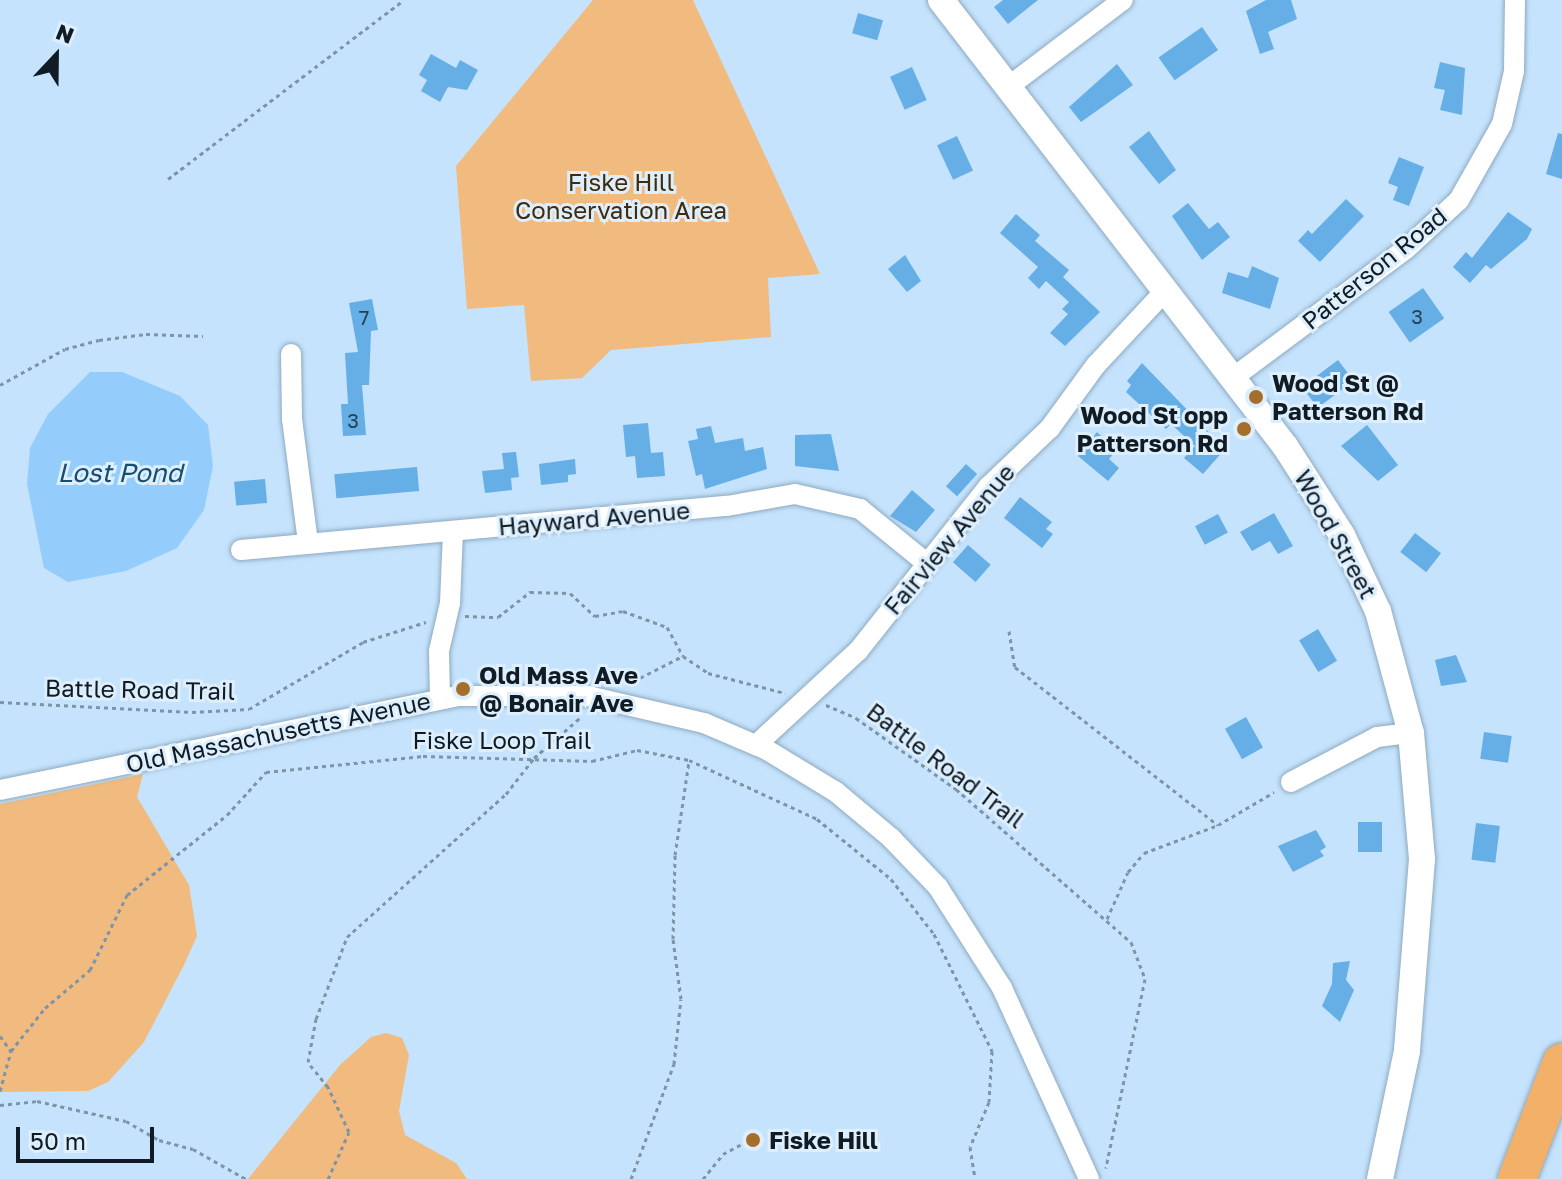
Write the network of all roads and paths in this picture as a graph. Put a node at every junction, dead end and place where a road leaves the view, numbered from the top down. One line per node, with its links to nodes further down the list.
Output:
1 (404, 0): 6 (path)
2 (941, 0): 5 (street, Wood Street)
3 (1123, 0): 5 (street)
4 (1515, 0): 10 (street, Patterson Road)
5 (1008, 87): 7 (street, Wood Street)
6 (168, 179)
7 (1166, 290): 10 (street, Wood Street); 15 (street, Fairview Avenue)
8 (203, 336): 11 (path)
9 (291, 354): 13 (street)
10 (1234, 377): 21 (street, Wood Street)
11 (0, 385)
12 (453, 531): 13 (street, Hayward Avenue); 15 (street, Hayward Avenue); 16 (street)
13 (308, 543): 14 (street, Hayward Avenue)
14 (241, 550)
15 (925, 562): 18 (street, Fairview Avenue)
16 (446, 618): 18 (path, Battle Road Trail); 19 (street); 20 (path, Battle Road Trail)
17 (1009, 631): 27 (path)
18 (806, 698): 22 (street, Fairview Avenue); 28 (path, Battle Road Trail)
19 (440, 699): 22 (street, Old Massachusetts Avenue); 26 (street, Old Massachusetts Avenue)
20 (0, 702)
21 (1411, 733): 25 (street); 42 (street, Wood Street)
22 (756, 745): 40 (street, Old Massachusetts Avenue)
23 (534, 758): 24 (path, Fiske Loop Trail); 30 (path, Fiske Loop Trail); 36 (path)
24 (689, 760): 37 (path); 39 (path, Fiske Loop Trail)
25 (1291, 782): 27 (path)
26 (0, 790)
27 (1218, 825): 28 (path)
28 (1107, 919): 41 (path, Battle Road Trail)
29 (0, 1036): 30 (path)
30 (11, 1051): 32 (path, Fiske Loop Trail)
31 (1562, 1062): 43 (highway)
32 (0, 1091)
33 (0, 1105): 35 (path)
34 (749, 1140): 38 (path)
35 (246, 1179)
36 (328, 1179)
37 (631, 1179)
38 (703, 1179)
39 (975, 1179)
40 (1089, 1179)
41 (1104, 1179)
42 (1380, 1179)
43 (1517, 1179)

